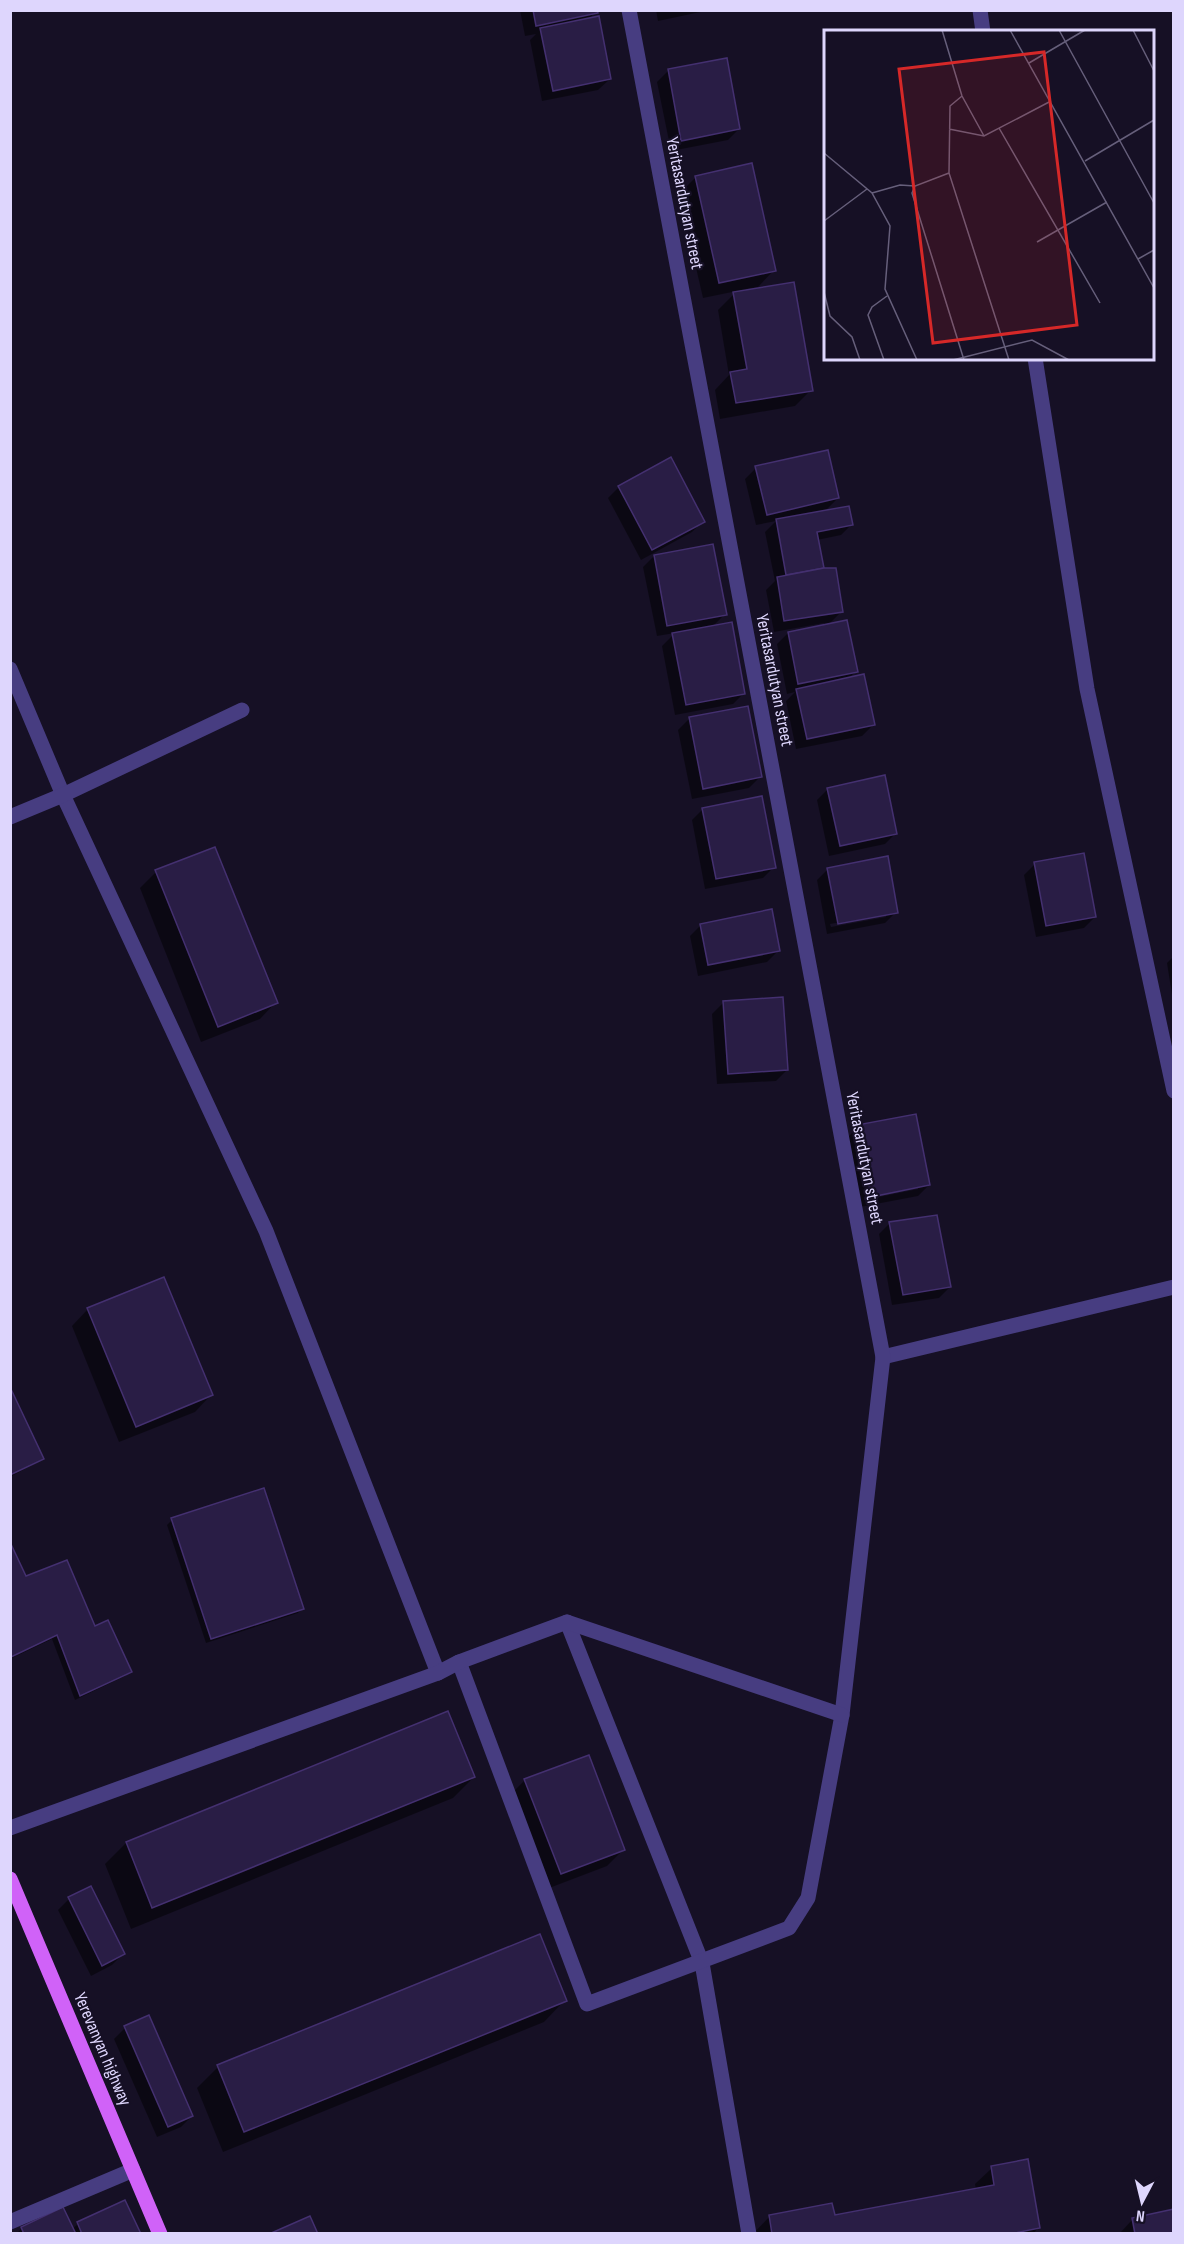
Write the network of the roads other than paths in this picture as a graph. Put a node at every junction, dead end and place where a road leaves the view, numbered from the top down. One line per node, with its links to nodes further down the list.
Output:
1 (629, 10): 11 (street, Yeritasardutyan street)
2 (980, 10): 3 (street)
3 (983, 30)
4 (1035, 360): 9 (street)
5 (10, 669): 7 (street)
6 (242, 710): 7 (street)
7 (63, 795): 8 (street); 14 (street)
8 (10, 817)
9 (1173, 1091)
10 (1173, 1287): 11 (street)
11 (883, 1357): 15 (street, Yeritasardutyan street)
12 (567, 1622): 13 (street); 15 (street); 18 (street)
13 (459, 1662): 14 (street); 18 (street, Yeritasardutyan street)
14 (438, 1673): 16 (street)
15 (842, 1715): 18 (street, Yeritasardutyan street)
16 (10, 1828)
17 (10, 1880): 19 (main road, Yerevanyan highway)
18 (702, 1963): 22 (street)
19 (133, 2170): 20 (street); 21 (main road, Yerevanyan highway)
20 (10, 2223)
21 (160, 2234)
22 (749, 2234)

